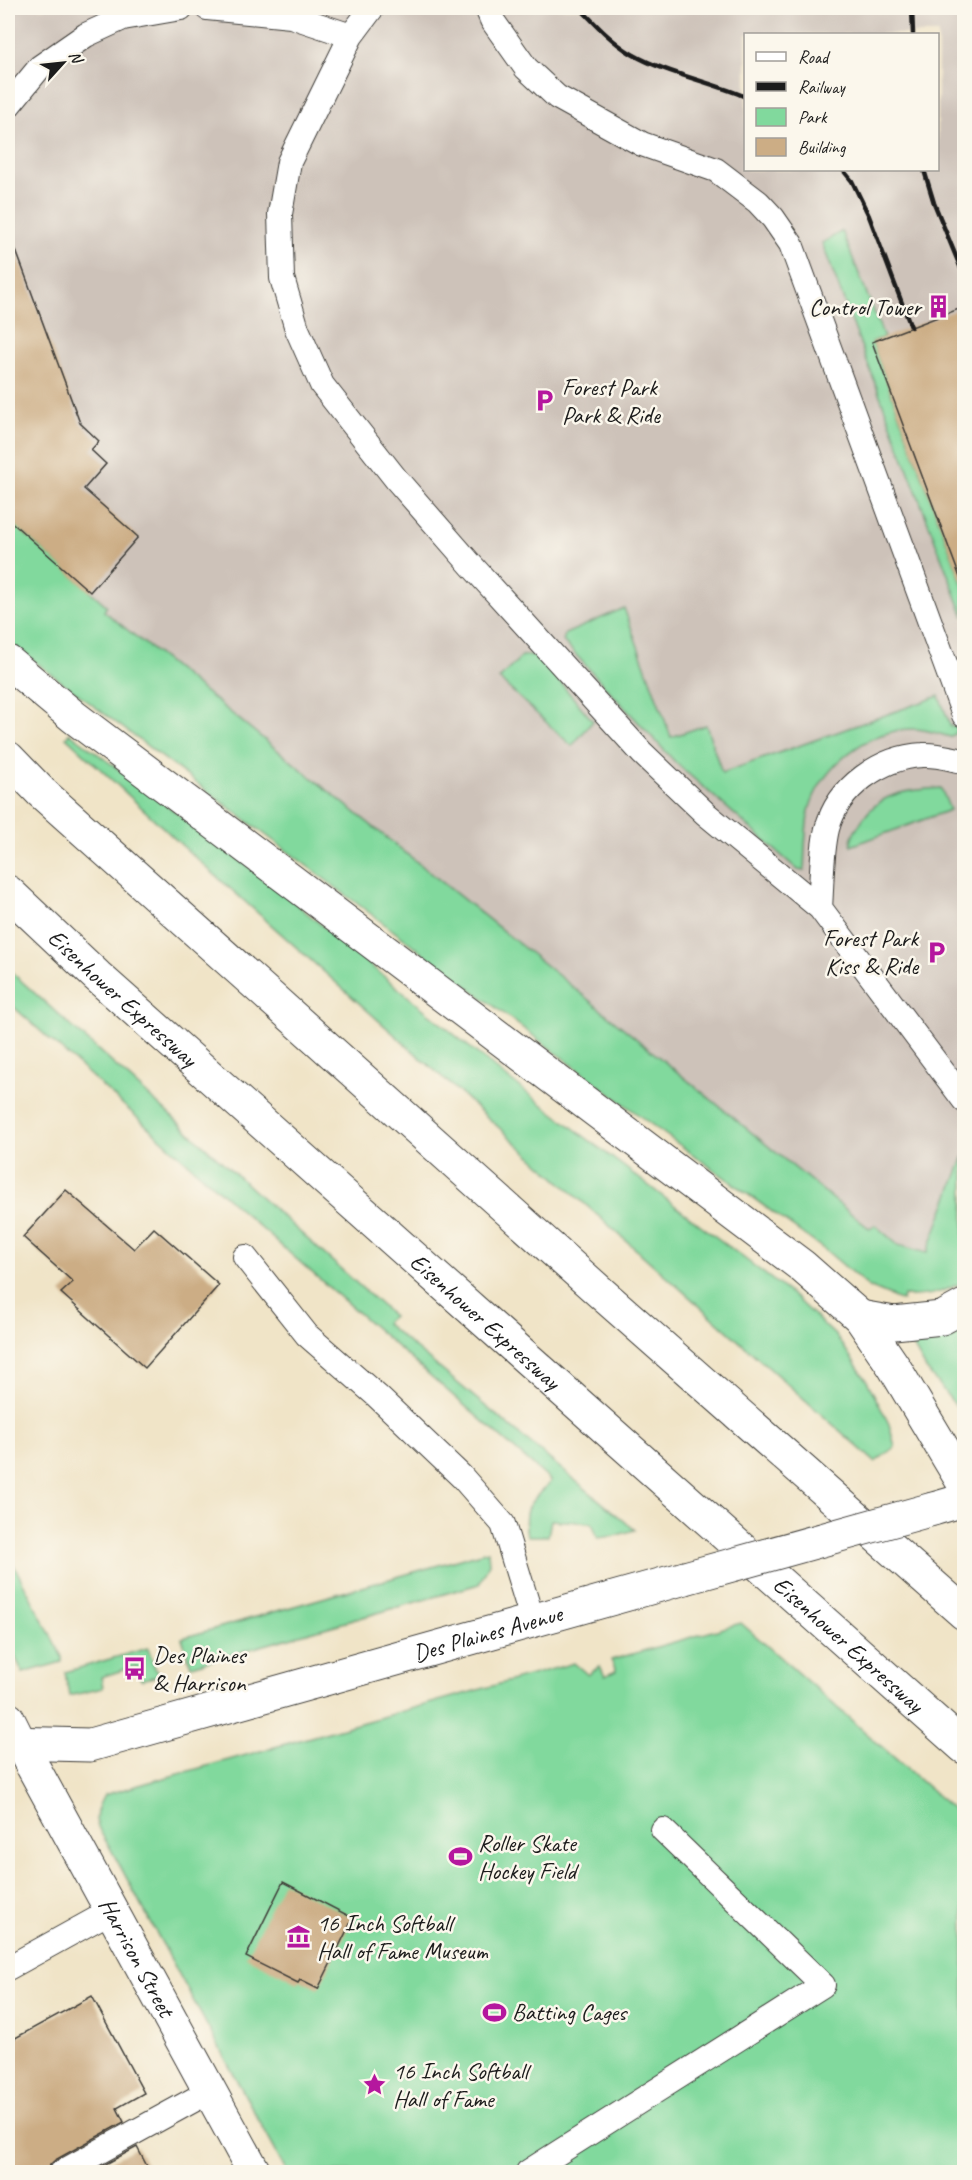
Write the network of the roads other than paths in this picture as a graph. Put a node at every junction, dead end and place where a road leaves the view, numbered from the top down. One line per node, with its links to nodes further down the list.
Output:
1 (181, 8): 6 (lane)
2 (207, 8): 5 (lane)
3 (372, 8): 5 (lane)
4 (487, 8): 8 (lane)
5 (351, 36): 12 (lane)
6 (8, 106)
7 (8, 662): 16 (main road)
8 (964, 714)
9 (8, 758): 19 (main road)
10 (964, 761): 12 (lane)
11 (8, 892): 22 (main road, Eisenhower Expressway)
12 (820, 908): 13 (lane)
13 (964, 1100)
14 (245, 1257): 20 (lane)
15 (964, 1306): 16 (main road)
16 (860, 1317): 17 (main road)
17 (964, 1484)
18 (964, 1500): 20 (main road, Des Plaines Avenue, bridge)
19 (964, 1613)
20 (533, 1622): 21 (main road, Des Plaines Avenue)
21 (12, 1735): 24 (main road, Harrison Street)
22 (964, 1747)
23 (663, 1830): 29 (lane)
24 (111, 1911): 25 (lane); 26 (main road, Harrison Street)
25 (8, 1968)
26 (210, 2091): 27 (lane); 28 (main road, Harrison Street)
27 (62, 2172)
28 (254, 2172)
29 (528, 2172)

